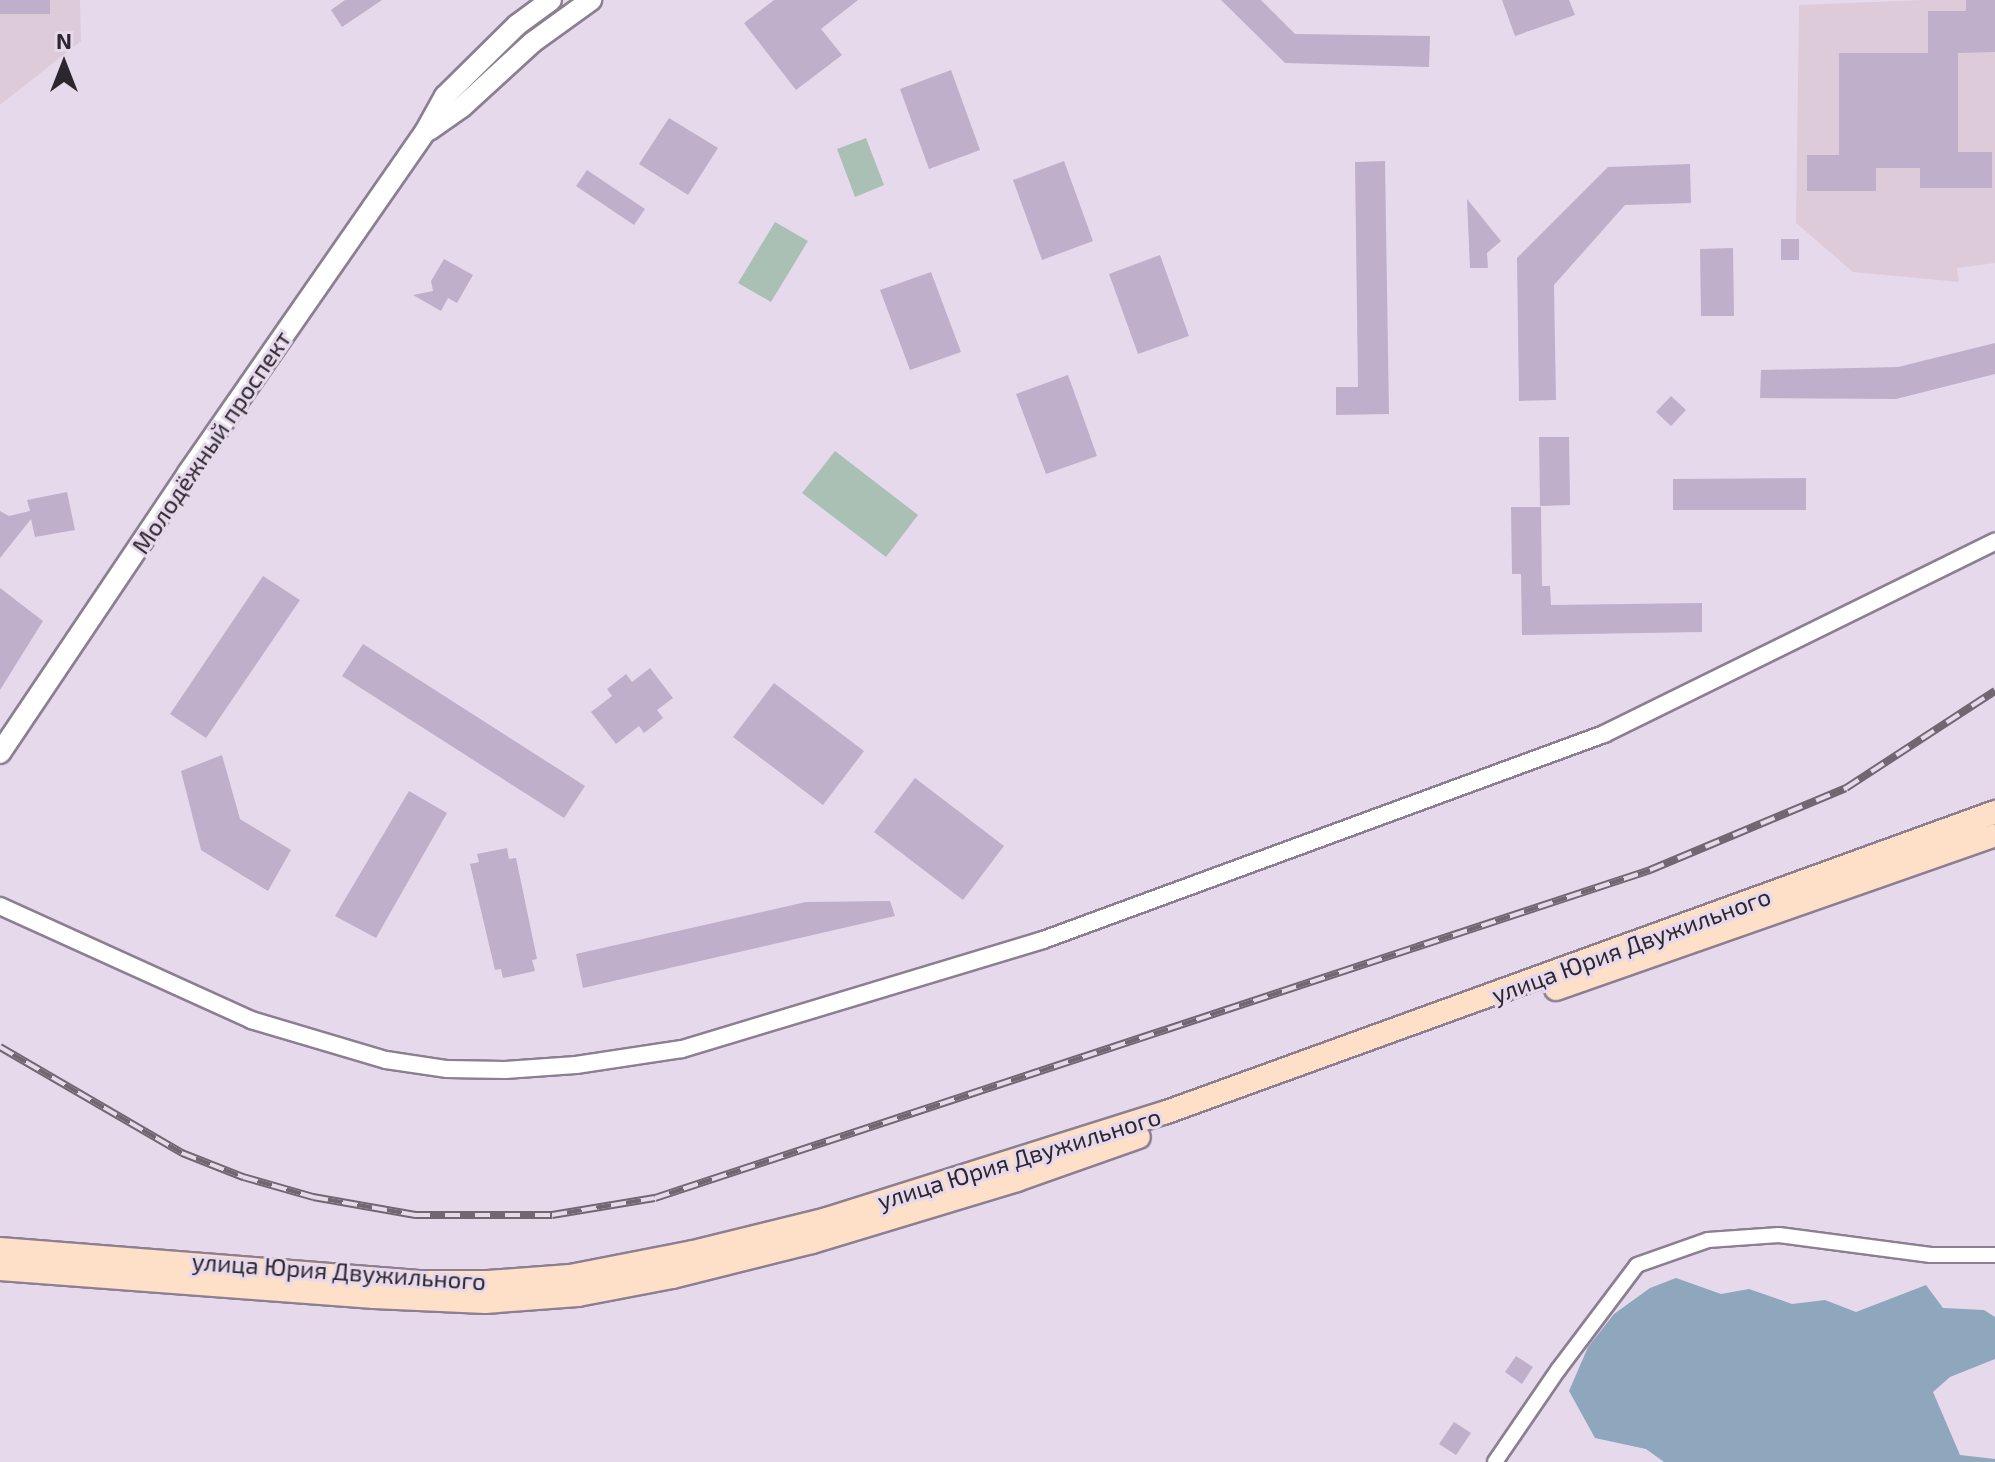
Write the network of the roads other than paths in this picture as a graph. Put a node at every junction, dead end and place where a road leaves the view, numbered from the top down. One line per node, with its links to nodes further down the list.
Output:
1 (551, 0): 3 (main road, Молодёжный проспект)
2 (591, 0): 3 (main road, Молодёжный проспект)
3 (425, 132): 5 (main road, Молодёжный проспект)
4 (1995, 542): 10 (street)
5 (0, 753)
6 (1995, 812): 11 (main road, улица Юрия Двужильного)
7 (1995, 835): 13 (main road, улица Юрия Двужильного)
8 (0, 906): 10 (street)
9 (0, 920): 10 (street)
10 (53, 932)
11 (0, 1249)
12 (1995, 1255): 14 (street)
13 (0, 1269)
14 (1495, 1462)

